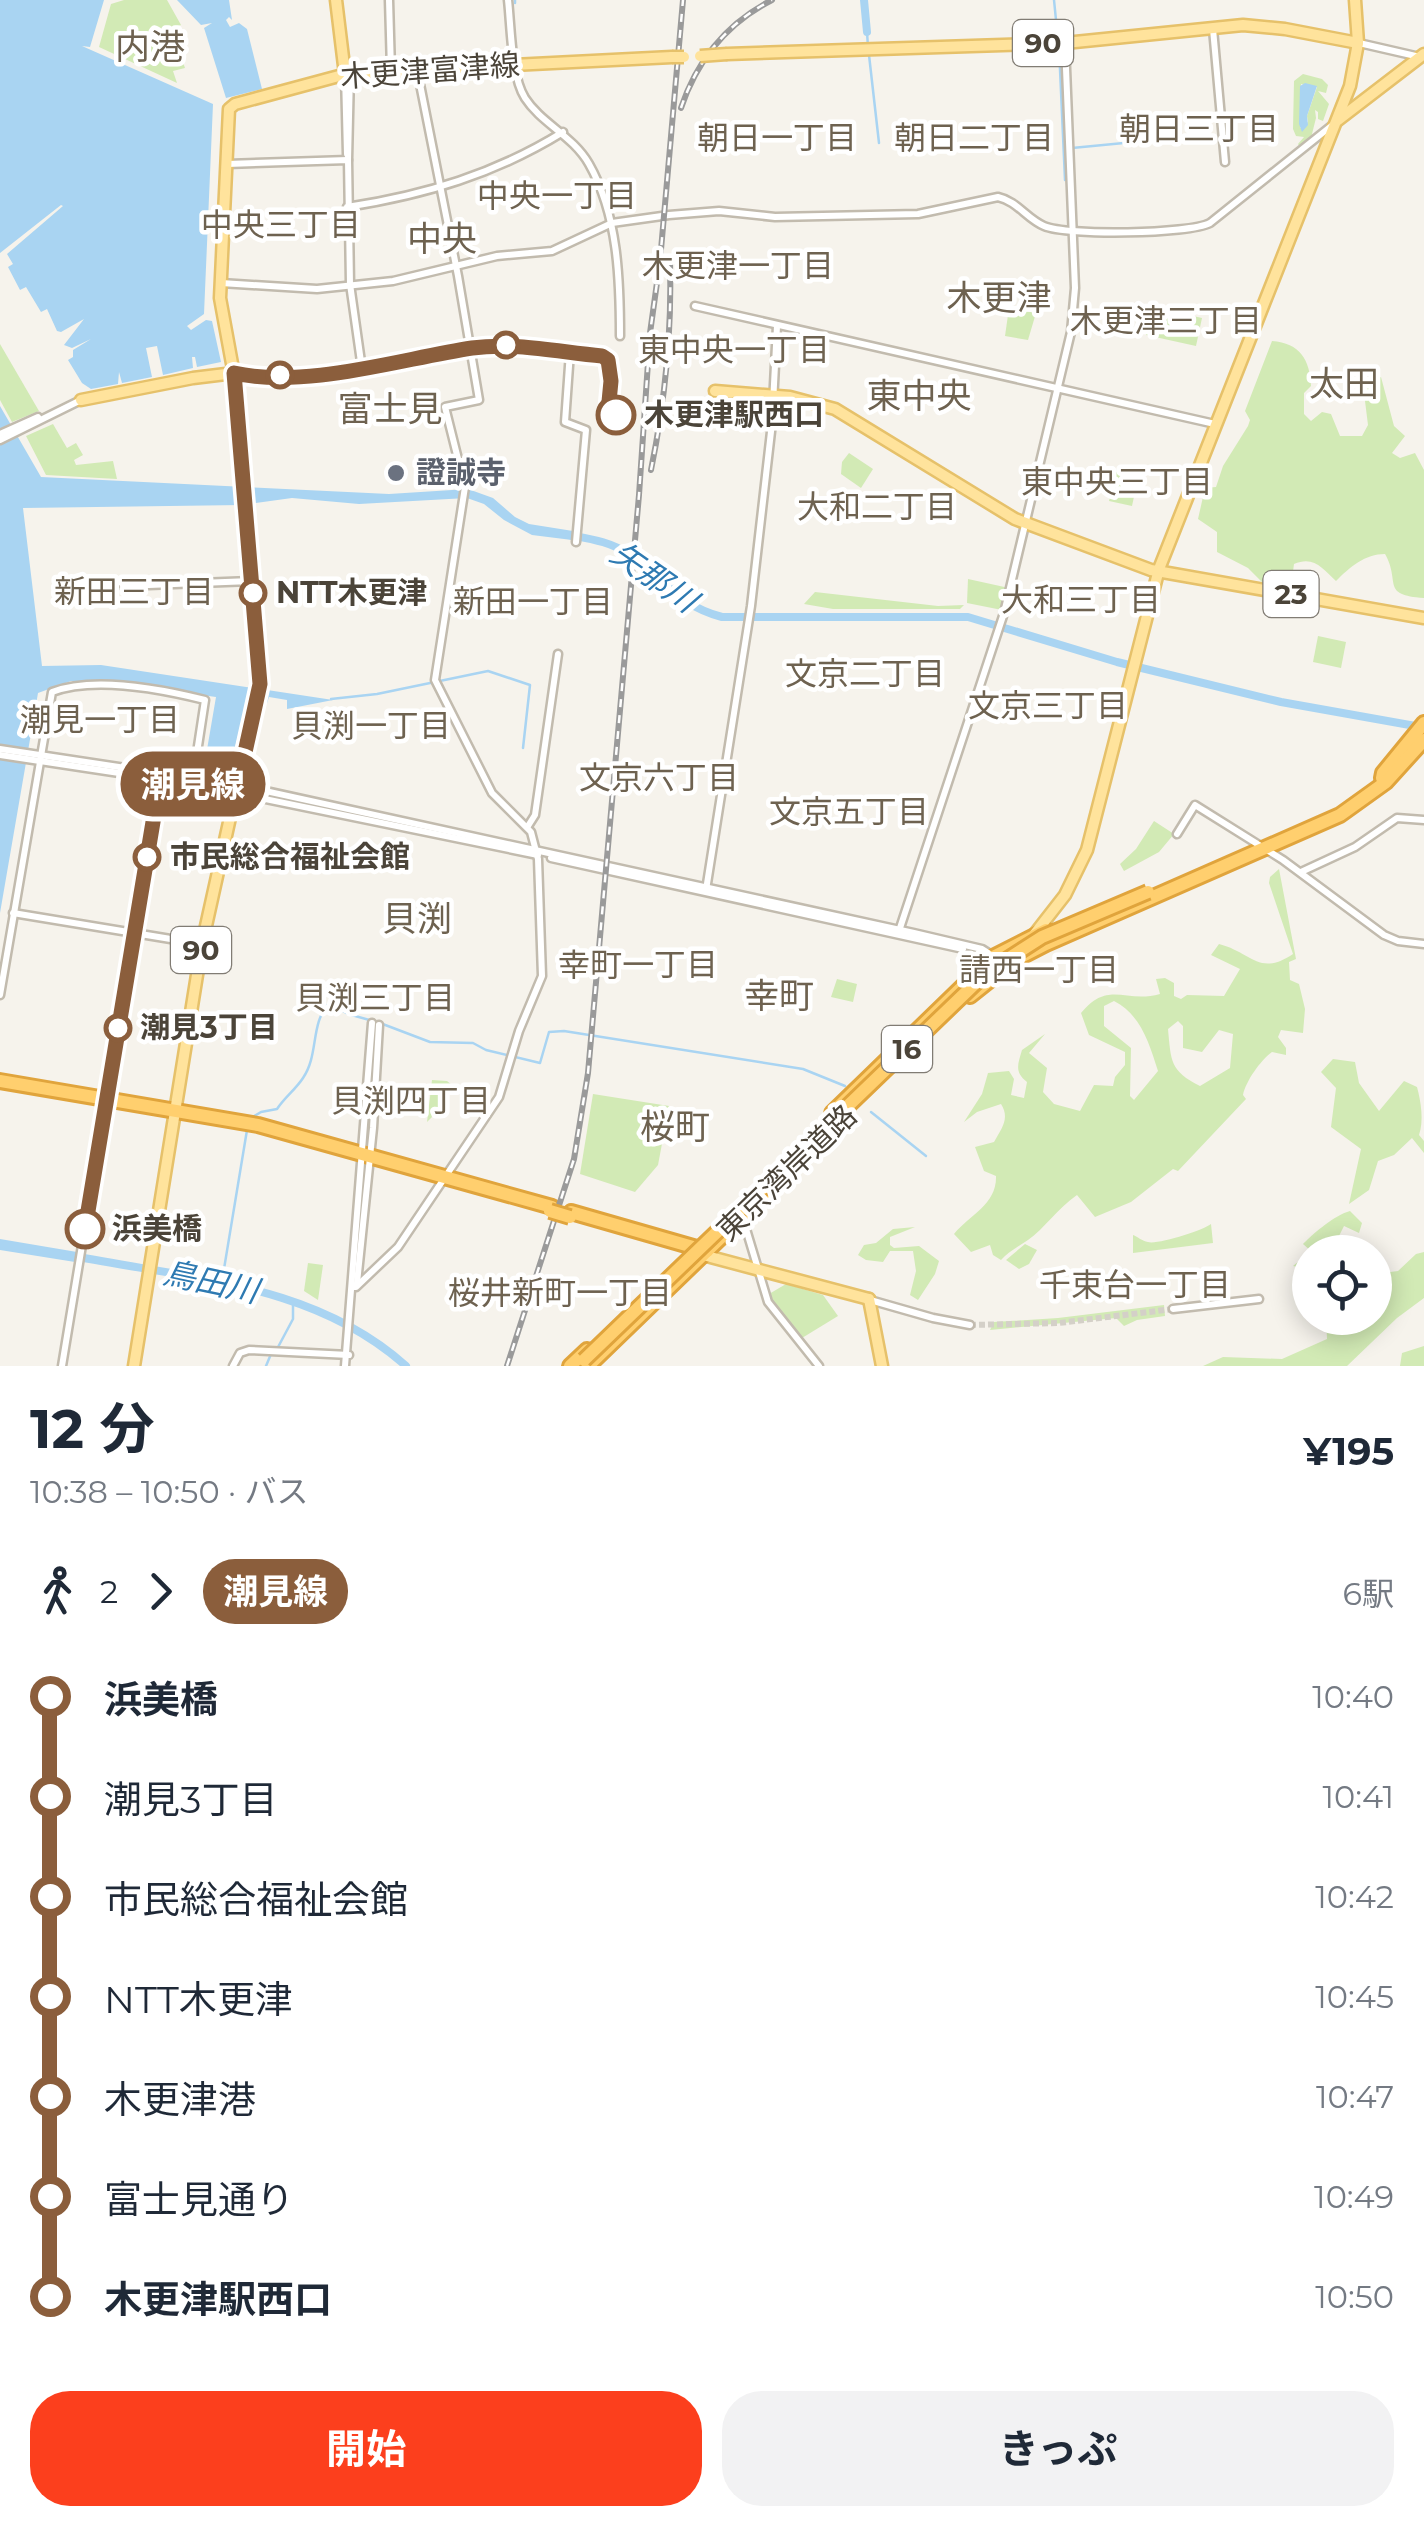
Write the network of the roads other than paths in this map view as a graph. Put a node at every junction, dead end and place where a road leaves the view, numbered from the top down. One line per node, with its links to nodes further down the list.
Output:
1 (339, 0): 12 (main road)
2 (389, 0): 11 (street)
3 (508, 0): 9 (street)
4 (1355, 0): 7 (main road)
5 (1213, 28): 6 (main road, 木更津富津線 / 90); 7 (main road, 木更津富津線 / 90); 16 (street)
6 (1065, 43): 9 (main road, 木更津富津線 / 90, bridge); 21 (street)
7 (1358, 43): 8 (street); 13 (main road)
8 (1423, 56): 13 (main road)
9 (516, 64): 10 (main road, 木更津富津線 / 90); 14 (street)
10 (417, 69): 11 (main road, 木更津富津線 / 90); 18 (street)
11 (390, 70): 12 (main road, 木更津富津線 / 90)
12 (348, 73): 15 (street); 17 (main road, 木更津富津線 / 90)
13 (1337, 121): 21 (street); 37 (main road)
14 (563, 132): 18 (street); 20 (street)
15 (348, 160): 17 (street); 19 (street)
16 (1225, 162)
17 (226, 164): 23 (main road, 木更津富津線 / 90)
18 (440, 187): 19 (street); 22 (street)
19 (347, 208): 24 (street)
20 (612, 223): 21 (street); 22 (street); 27 (street)
21 (1073, 230): 34 (street)
22 (456, 267): 24 (street); 28 (street)
23 (221, 283): 24 (street); 32 (main road, 木更津富津線 / 90)
24 (350, 286): 31 (street)
25 (695, 306): 26 (street)
26 (777, 326): 34 (street); 35 (street)
27 (620, 336)
28 (471, 348): 29 (street); 31 (street); 53 (street)
29 (570, 352): 30 (street); 40 (street)
30 (602, 356)
31 (362, 369): 32 (street)
32 (234, 373): 36 (main road); 42 (main road, 木更津富津線 / 90)
33 (714, 388): 35 (main road)
34 (1058, 390): 37 (street); 39 (street)
35 (774, 393): 39 (main road); 63 (street)
36 (81, 400): 38 (street)
37 (1214, 424): 41 (main road)
38 (0, 437)
39 (1027, 523): 41 (main road); 65 (street)
40 (576, 542)
41 (1159, 569): 44 (main road, 23); 67 (main road)
42 (252, 581): 43 (street); 51 (main road, 木更津富津線 / 90)
43 (122, 586)
44 (1424, 618)
45 (558, 654): 53 (street)
46 (1423, 735): 55 (highway, 東京湾岸道路 / 16)
47 (0, 752): 48 (street)
48 (40, 758): 49 (street); 50 (street); 64 (street)
49 (160, 777): 50 (street); 66 (street)
50 (193, 782): 51 (street)
51 (237, 789): 56 (street); 68 (main road, 木更津富津線 / 90)
52 (1424, 820): 60 (street)
53 (528, 826): 56 (street)
54 (1177, 834): 55 (street)
55 (1262, 848): 60 (street); 62 (highway, 東京湾岸道路 / 16); 70 (highway, 東京湾岸道路 / 16)
56 (536, 852): 59 (street); 81 (street)
57 (602, 858): 59 (street)
58 (620, 867): 59 (street); 61 (street); 63 (street)
59 (597, 868)
60 (1300, 872): 69 (street)
61 (614, 879)
62 (1175, 881): 67 (highway, 16); 71 (highway, 東京湾岸道路 / 16, bridge)
63 (706, 890): 65 (street)
64 (14, 913): 66 (street); 74 (street)
65 (899, 932): 72 (street)
66 (134, 933): 68 (street); 78 (street)
67 (1034, 935): 70 (main road); 72 (highway, 16)
68 (202, 944): 79 (main road, 木更津富津線 / 90)
69 (1424, 944)
70 (1033, 950): 73 (highway, 東京湾岸道路 / 16)
71 (1014, 954): 77 (highway, 16, bridge); 83 (highway, 東京湾岸道路 / 16, bridge)
72 (993, 957): 73 (street); 77 (highway, 16)
73 (1000, 971): 82 (highway, 東京湾岸道路 / 16)
74 (0, 995)
75 (376, 1024): 80 (street)
76 (0, 1084): 78 (highway, 東京湾岸道路)
77 (856, 1090): 83 (highway, 16)
78 (106, 1102): 79 (highway, 東京湾岸道路); 92 (street)
79 (175, 1113): 80 (highway, 東京湾岸道路); 93 (main road, 木更津富津線 / 90)
80 (366, 1158): 81 (highway, 東京湾岸道路); 85 (street)
81 (445, 1180): 83 (highway, 東京湾岸道路, bridge); 85 (street)
82 (743, 1218): 83 (highway, 東京湾岸道路 / 16); 84 (street)
83 (698, 1250): 84 (main road); 91 (highway, bridge)
84 (758, 1270): 87 (main road); 96 (street)
85 (354, 1287): 90 (street)
86 (1259, 1297): 88 (street)
87 (869, 1300): 89 (street); 97 (main road)
88 (1172, 1307)
89 (970, 1324)
90 (348, 1355): 94 (street); 95 (street)
91 (580, 1365)
92 (62, 1366)
93 (134, 1366)
94 (233, 1366)
95 (347, 1366)
96 (819, 1366)
97 (878, 1366)

